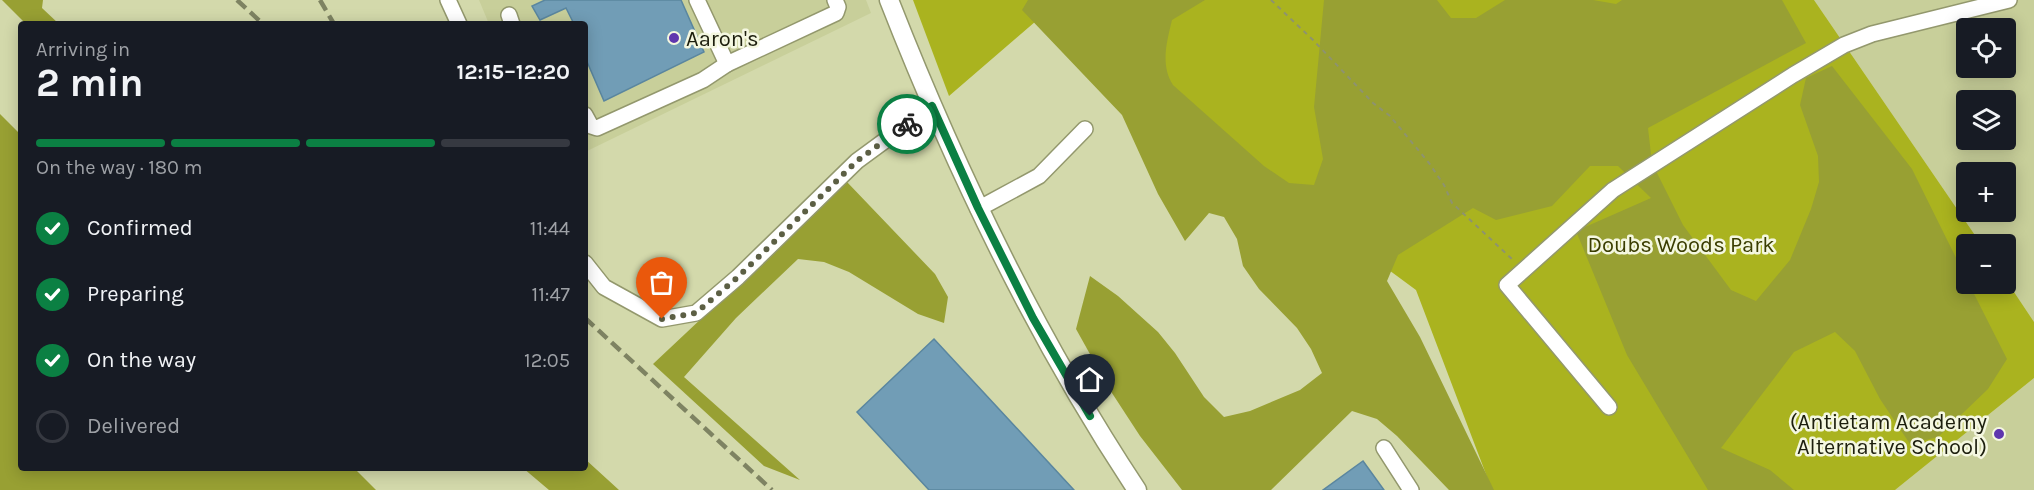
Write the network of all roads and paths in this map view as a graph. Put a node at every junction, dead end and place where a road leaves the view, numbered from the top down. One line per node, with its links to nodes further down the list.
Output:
1 (448, 0): 7 (lane)
2 (696, 0): 8 (lane)
3 (835, 0): 8 (lane)
4 (889, 0): 9 (main road)
5 (1271, 0): 14 (path)
6 (2009, 0): 14 (lane)
7 (458, 21)
8 (727, 64): 10 (lane)
9 (932, 106): 12 (main road); 13 (lane)
10 (588, 120)
11 (1085, 129): 12 (lane)
12 (978, 208): 17 (main road)
13 (588, 267)
14 (1522, 272): 15 (lane)
15 (1609, 406)
16 (1384, 448): 18 (lane)
17 (1137, 490)
18 (1411, 490)

